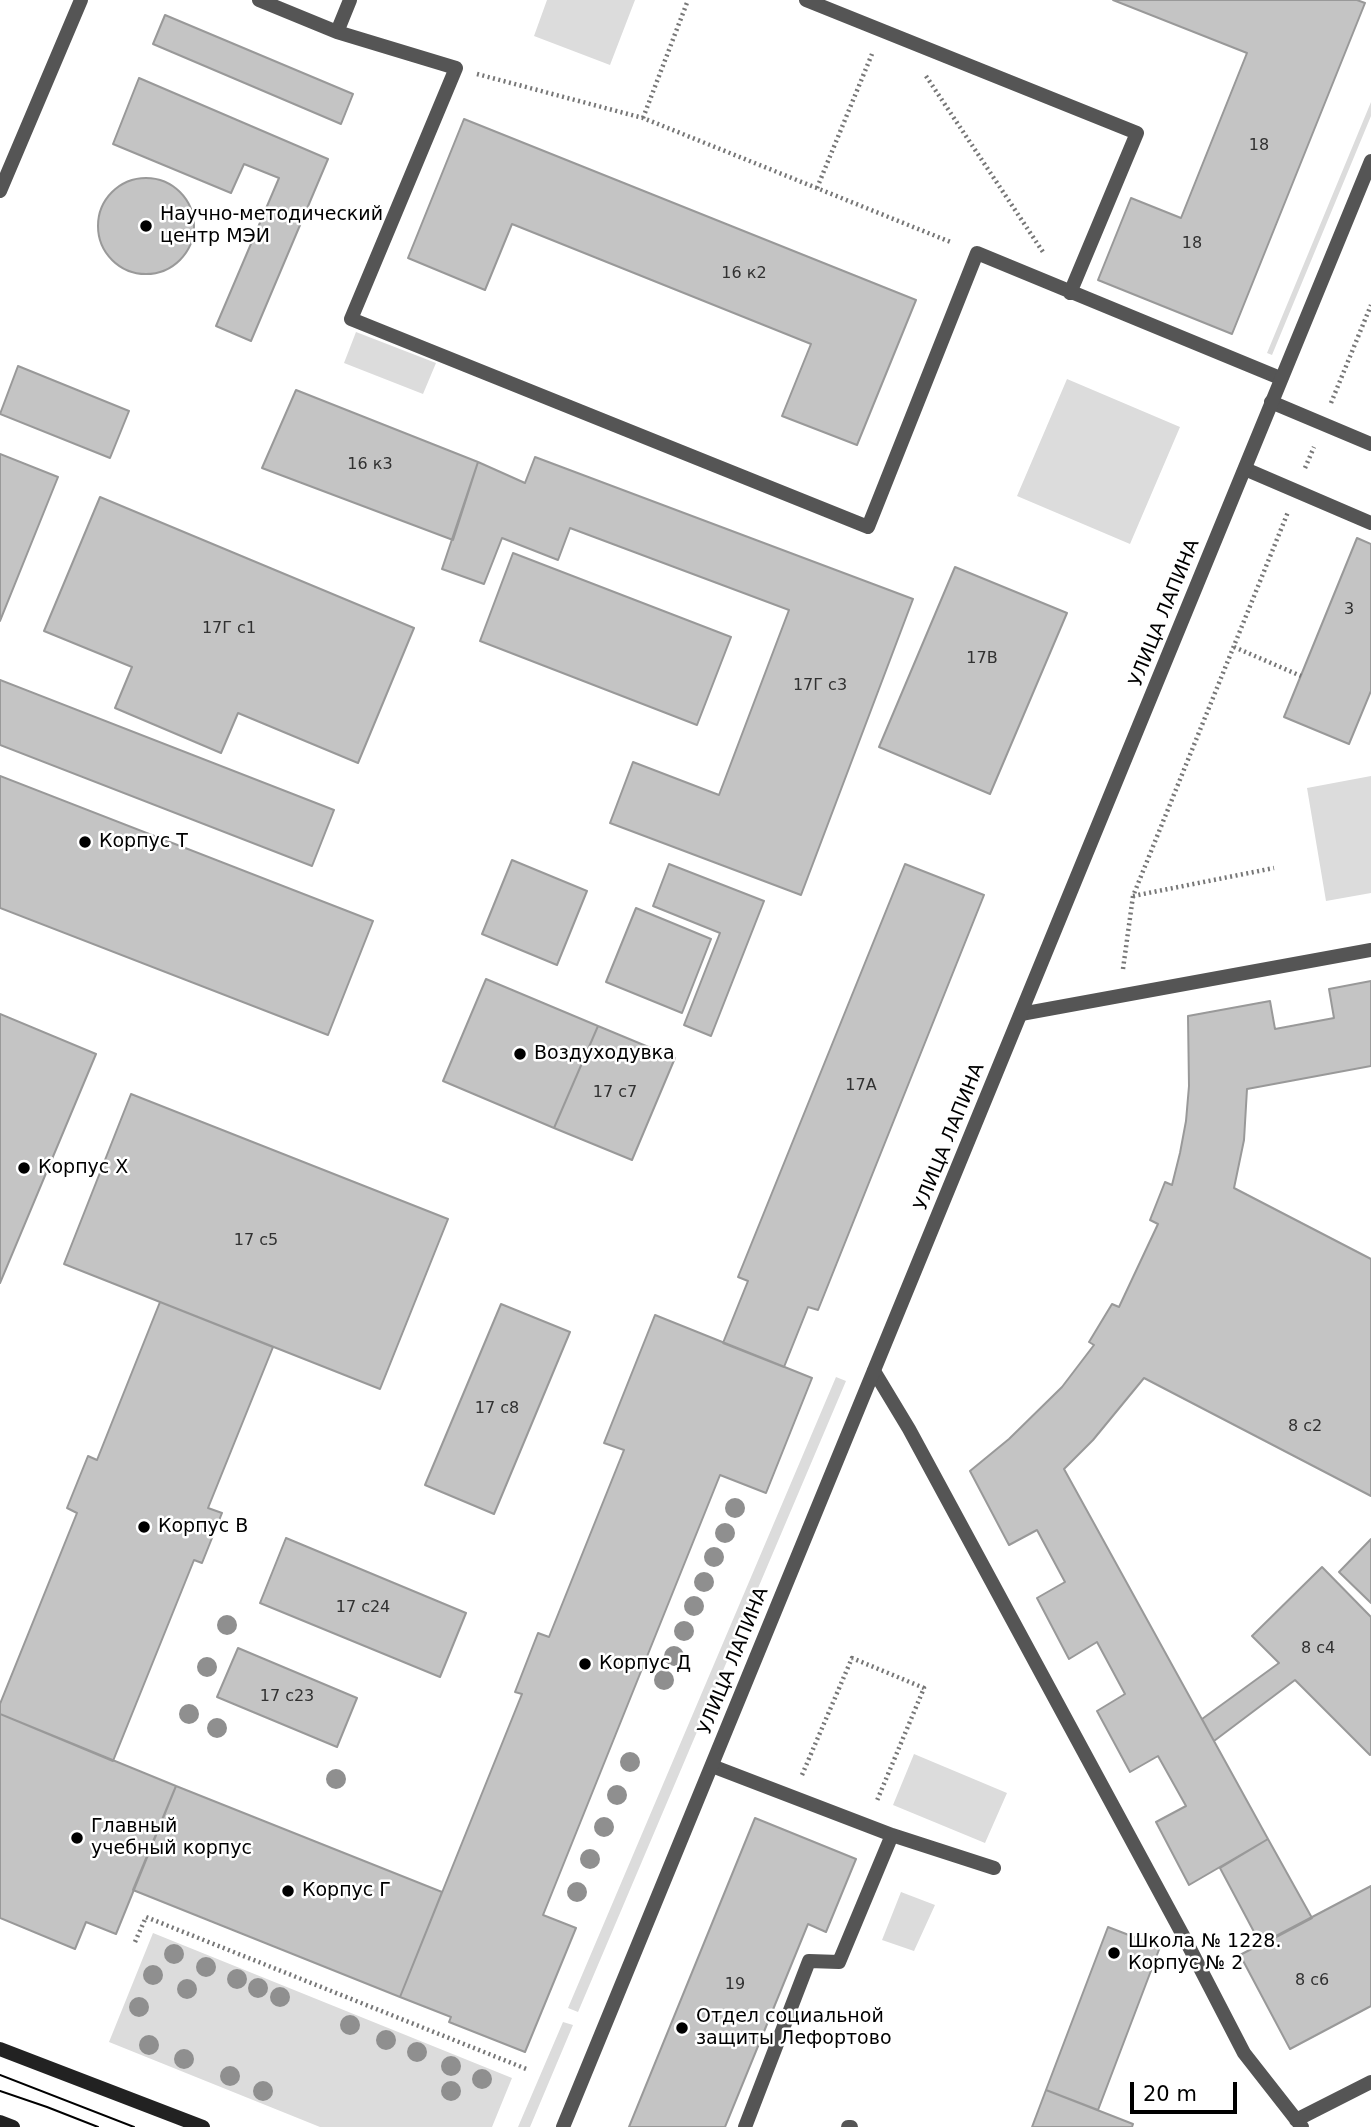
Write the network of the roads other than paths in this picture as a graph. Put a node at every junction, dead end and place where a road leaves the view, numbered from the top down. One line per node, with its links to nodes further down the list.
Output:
1 (81, 0): 7 (street)
2 (259, 0): 5 (street)
3 (350, 0): 5 (street)
4 (806, 0): 8 (street)
5 (337, 32): 8 (street)
6 (1371, 161): 9 (street, УЛИЦА ЛАПИНА)
7 (0, 191)
8 (1070, 293): 9 (street)
9 (1280, 378): 10 (street, УЛИЦА ЛАПИНА)
10 (1271, 402): 11 (street); 12 (street, УЛИЦА ЛАПИНА)
11 (1371, 444)
12 (1245, 470): 13 (street); 15 (street, УЛИЦА ЛАПИНА)
13 (1371, 523)
14 (1371, 950): 15 (street)
15 (1021, 1014): 16 (street, УЛИЦА ЛАПИНА)
16 (874, 1371): 17 (street, УЛИЦА ЛАПИНА); 23 (street)
17 (712, 1766): 18 (street); 26 (street, УЛИЦА ЛАПИНА)
18 (892, 1835): 19 (street); 27 (street)
19 (994, 1868)
20 (0, 2049): 25 (main road)
21 (1371, 2082): 23 (street)
22 (0, 2122): 24 (main road)
23 (1299, 2123)
24 (13, 2127)
25 (203, 2127)
26 (564, 2127)
27 (745, 2127)

